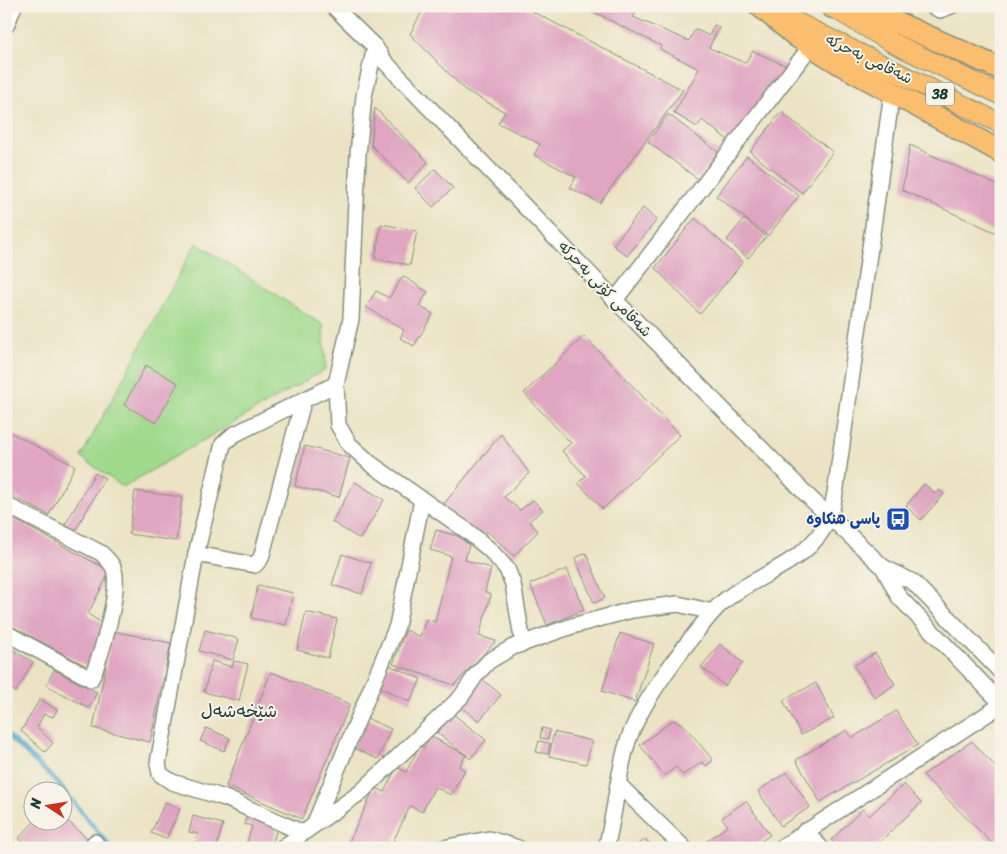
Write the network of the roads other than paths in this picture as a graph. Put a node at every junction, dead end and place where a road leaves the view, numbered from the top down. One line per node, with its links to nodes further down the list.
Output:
1 (14, 6): 7 (street)
2 (333, 6): 8 (street, شەقامی کۆنی بەحرکە)
3 (761, 6): 9 (highway); 13 (main road, شەقامی بەحرکە / 38)
4 (831, 6): 10 (highway); 12 (main road, شەقامی بەحرکە / 38)
5 (932, 6): 6 (street)
6 (951, 6)
7 (6, 26)
8 (375, 46): 15 (street, شەقامی کۆنی بەحرکە); 16 (street)
9 (811, 46): 11 (highway); 15 (street)
10 (1001, 69)
11 (892, 93): 14 (highway); 20 (street)
12 (1001, 95)
13 (1001, 124)
14 (1001, 152)
15 (615, 300): 20 (street, شەقامی کۆنی بەحرکە)
16 (336, 384): 17 (street); 18 (street)
17 (303, 402): 21 (street); 21 (street)
18 (422, 500): 25 (street); 29 (street)
19 (6, 505): 24 (street)
20 (829, 517): 22 (street, شەقامی کۆنی بەحرکە); 23 (street)
21 (196, 554): 29 (street)
22 (883, 567): 26 (street, شەقامی کۆنی بەحرکە); 27 (street, شەقامی کۆنی بەحرکە)
23 (713, 612): 25 (street); 28 (street)
24 (6, 633)
25 (523, 644): 29 (street)
26 (1001, 672)
27 (1001, 704): 30 (street)
28 (618, 784): 34 (street); 35 (street)
29 (308, 828): 31 (street)
30 (805, 831): 36 (street); 37 (street)
31 (282, 848)
32 (443, 848): 33 (street)
33 (518, 848)
34 (606, 848)
35 (684, 848)
36 (780, 848)
37 (821, 848)

